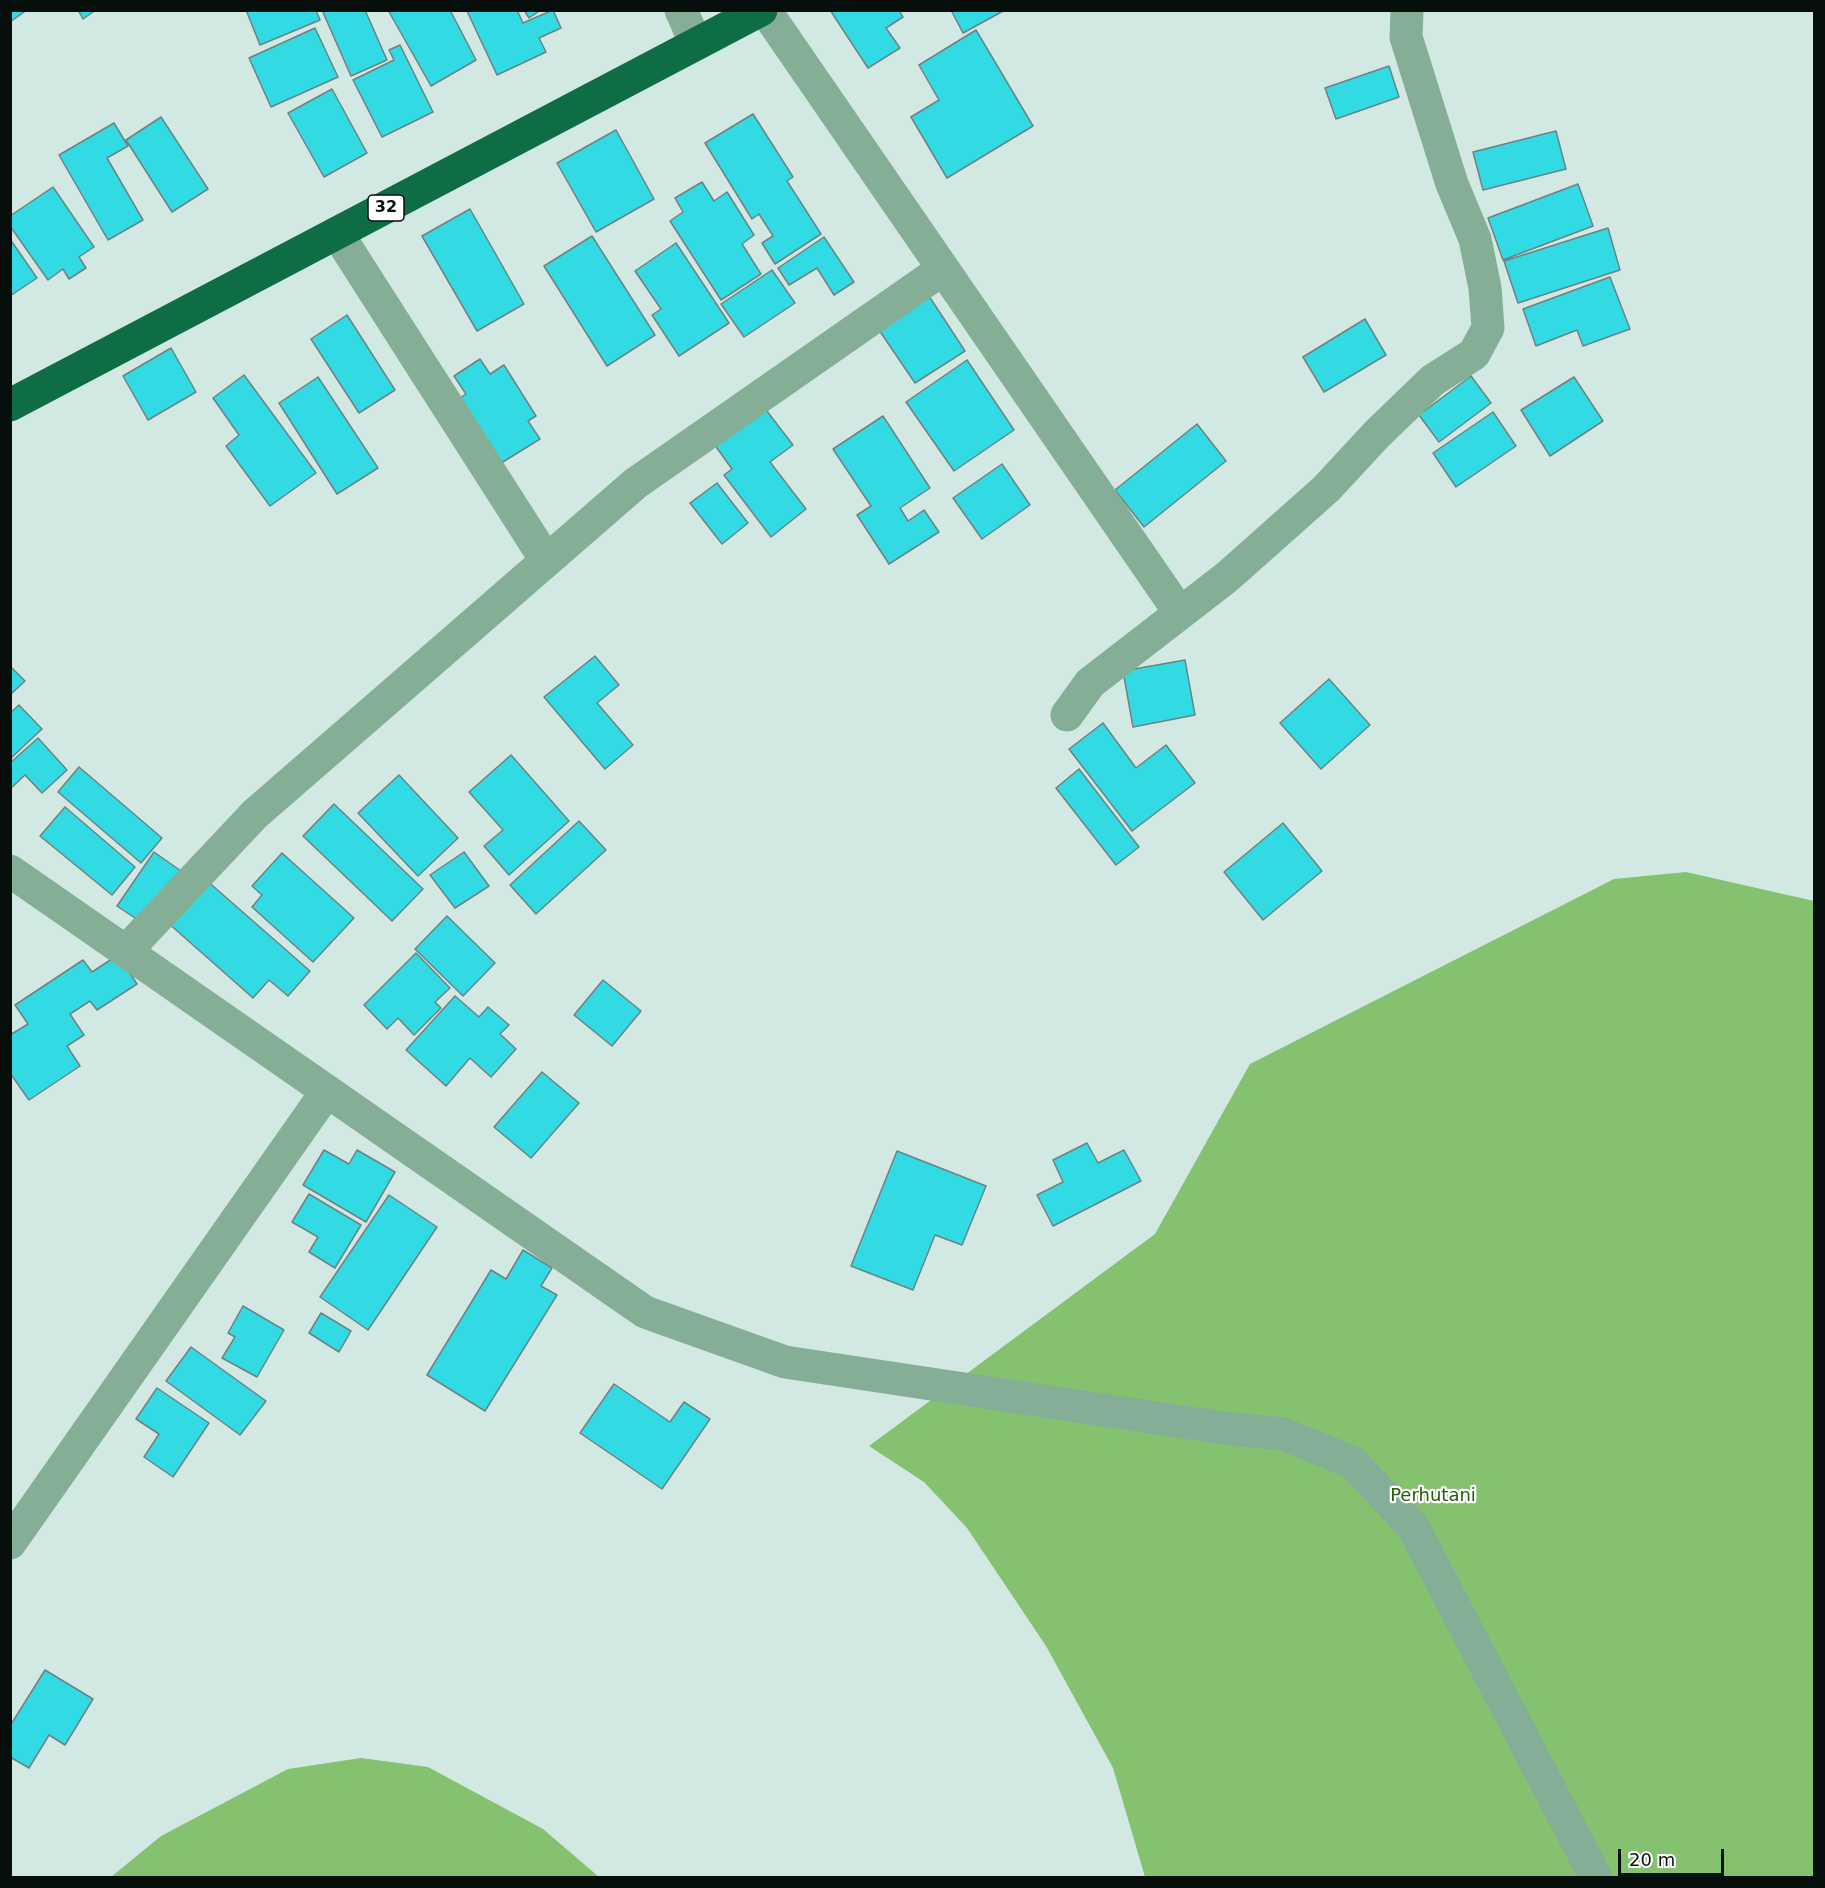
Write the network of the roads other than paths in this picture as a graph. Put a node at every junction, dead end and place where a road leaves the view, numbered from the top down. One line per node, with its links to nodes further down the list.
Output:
1 (681, 10): 4 (street)
2 (763, 10): 4 (highway, 32); 6 (street)
3 (1407, 10): 9 (street)
4 (696, 44): 5 (highway, 32)
5 (337, 233): 7 (highway, 32); 8 (street)
6 (943, 269): 8 (street); 9 (street)
7 (10, 405)
8 (546, 560): 12 (street)
9 (1180, 613): 10 (street)
10 (1067, 715)
11 (10, 871): 12 (street)
12 (126, 951): 13 (street)
13 (327, 1091): 14 (street); 15 (street)
14 (10, 1543)
15 (1596, 1878)

